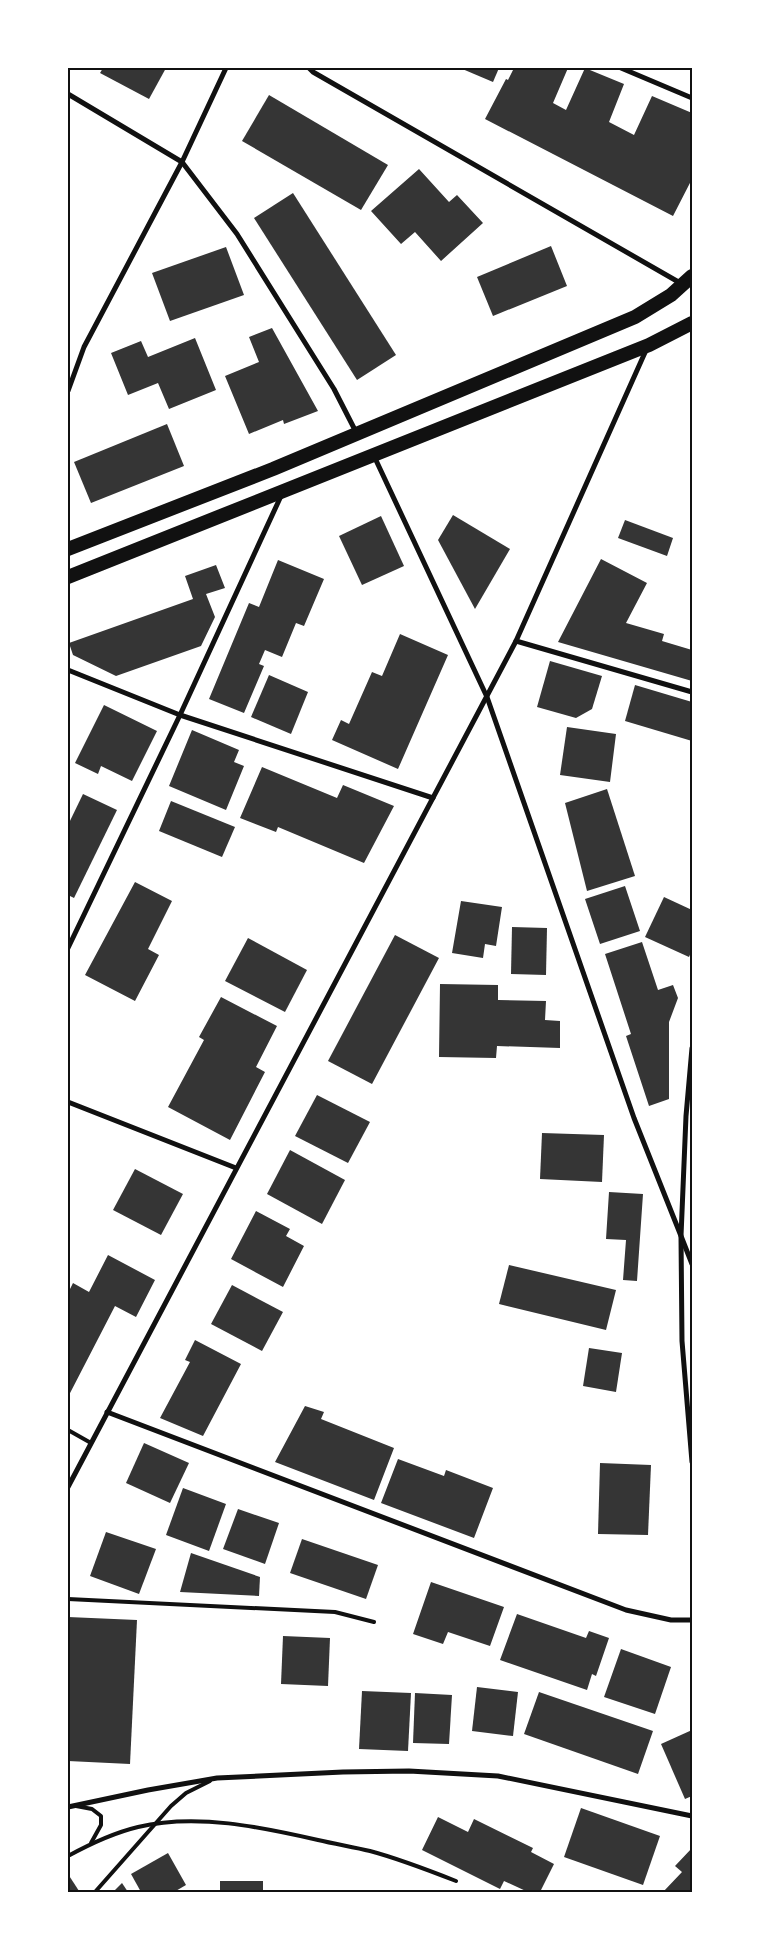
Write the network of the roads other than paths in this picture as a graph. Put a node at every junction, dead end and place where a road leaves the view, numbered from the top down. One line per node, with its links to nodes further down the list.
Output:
1 (226, 68): 6 (street)
2 (309, 68): 7 (street)
3 (620, 68): 5 (street)
4 (68, 94): 6 (street)
5 (692, 98)
6 (182, 162): 10 (street); 11 (street)
7 (688, 280): 11 (highway)
8 (692, 323): 9 (highway)
9 (649, 345): 12 (highway); 16 (street)
10 (68, 391)
11 (358, 434): 14 (highway)
12 (374, 455): 13 (highway); 19 (street)
13 (282, 493): 15 (highway); 20 (street)
14 (68, 549)
15 (68, 577)
16 (516, 641): 18 (street); 19 (street)
17 (68, 670): 20 (street)
18 (692, 692)
19 (487, 696): 21 (street); 26 (street)
20 (180, 715): 21 (street); 22 (street)
21 (433, 798): 25 (street)
22 (68, 948)
23 (692, 1048): 26 (street)
24 (68, 1102): 25 (street)
25 (236, 1168): 28 (street)
26 (681, 1236): 27 (street); 31 (street)
27 (692, 1264)
28 (108, 1412): 30 (street); 34 (street)
29 (68, 1430): 30 (lane)
30 (91, 1443): 32 (street)
31 (692, 1462)
32 (68, 1487)
33 (68, 1599): 35 (lane)
34 (692, 1620)
35 (374, 1622)
36 (216, 1778): 37 (street); 38 (street); 39 (lane)
37 (70, 1807): 40 (lane)
38 (692, 1816)
39 (156, 1824): 40 (lane); 42 (lane); 43 (lane)
40 (90, 1844): 41 (lane)
41 (68, 1856)
42 (456, 1881)
43 (94, 1892)

